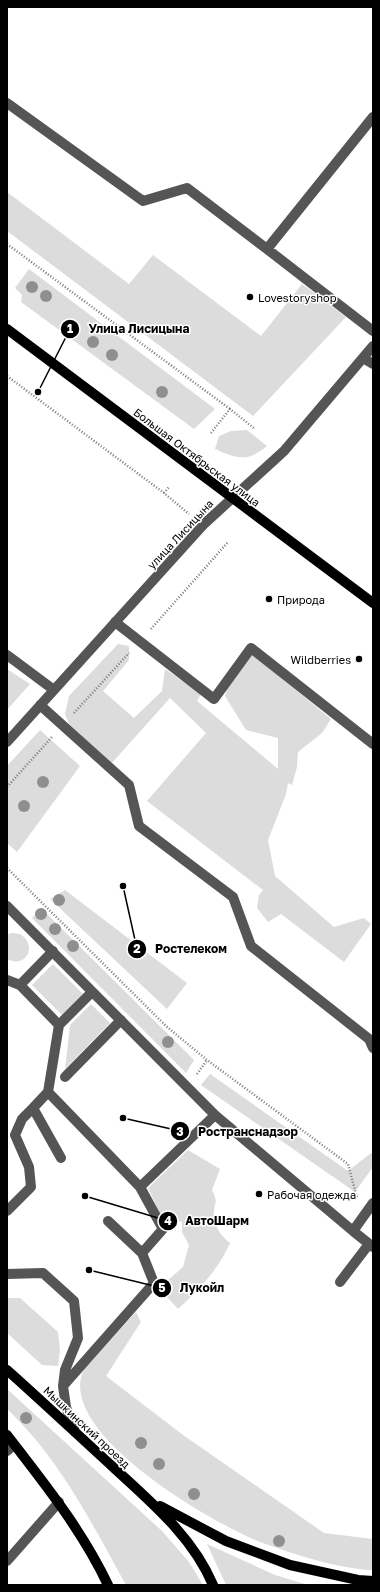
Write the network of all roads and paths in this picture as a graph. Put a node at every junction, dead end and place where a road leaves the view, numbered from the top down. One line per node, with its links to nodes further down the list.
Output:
1 (7, 103): 4 (street)
2 (373, 117): 4 (street)
3 (7, 244): 11 (path)
4 (267, 249): 6 (street)
5 (7, 329): 16 (main road, Большая Октябрьская улица)
6 (373, 331)
7 (373, 346): 8 (street, улица Лисицына)
8 (363, 358): 9 (street); 16 (street, улица Лисицына)
9 (373, 364)
10 (7, 376): 15 (path)
11 (230, 409): 12 (path); 13 (path)
12 (255, 428)
13 (211, 433)
14 (169, 487): 15 (path)
15 (164, 493): 17 (path)
16 (232, 498): 19 (main road, Большая Октябрьская улица); 20 (street, улица Лисицына)
17 (190, 513)
18 (228, 542): 21 (path)
19 (373, 603)
20 (115, 622): 21 (street); 23 (street, улица Лисицына)
21 (139, 641): 25 (path); 27 (street)
22 (7, 655): 23 (street)
23 (54, 690): 24 (street, улица Лисицына)
24 (40, 705): 25 (street); 26 (street, улица Лисицына)
25 (62, 726): 28 (path); 37 (street)
26 (7, 742)
27 (373, 744)
28 (7, 787)
29 (7, 868): 46 (path)
30 (9, 911): 31 (street)
31 (53, 951): 33 (street); 34 (street)
32 (7, 980): 33 (street)
33 (20, 985): 36 (street)
34 (92, 992): 35 (street); 36 (street)
35 (121, 1020): 38 (street); 41 (street)
36 (59, 1025): 39 (street)
37 (373, 1048)
38 (65, 1077)
39 (48, 1092): 40 (street); 43 (street)
40 (33, 1108): 42 (street); 45 (street)
41 (215, 1115): 43 (street); 48 (street)
42 (60, 1158)
43 (140, 1187): 50 (street)
44 (373, 1203): 46 (street)
45 (7, 1211)
46 (366, 1213): 48 (street)
47 (108, 1221): 50 (street)
48 (353, 1231): 49 (street)
49 (371, 1245): 52 (street)
50 (142, 1253): 54 (street)
51 (7, 1274): 54 (street)
52 (340, 1282)
53 (7, 1370): 55 (main road, Мышкинский проезд)
54 (63, 1386): 55 (street)
55 (75, 1432): 59 (main road, Мышкинский проезд)
56 (7, 1435): 57 (main road)
57 (11, 1448): 58 (main road)
58 (59, 1502): 60 (street); 62 (main road)
59 (151, 1502): 61 (main road, Мышкинский проезд); 63 (main road, Мышкинский проезд)
60 (7, 1561)
61 (373, 1580)
62 (108, 1585)
63 (213, 1585)

